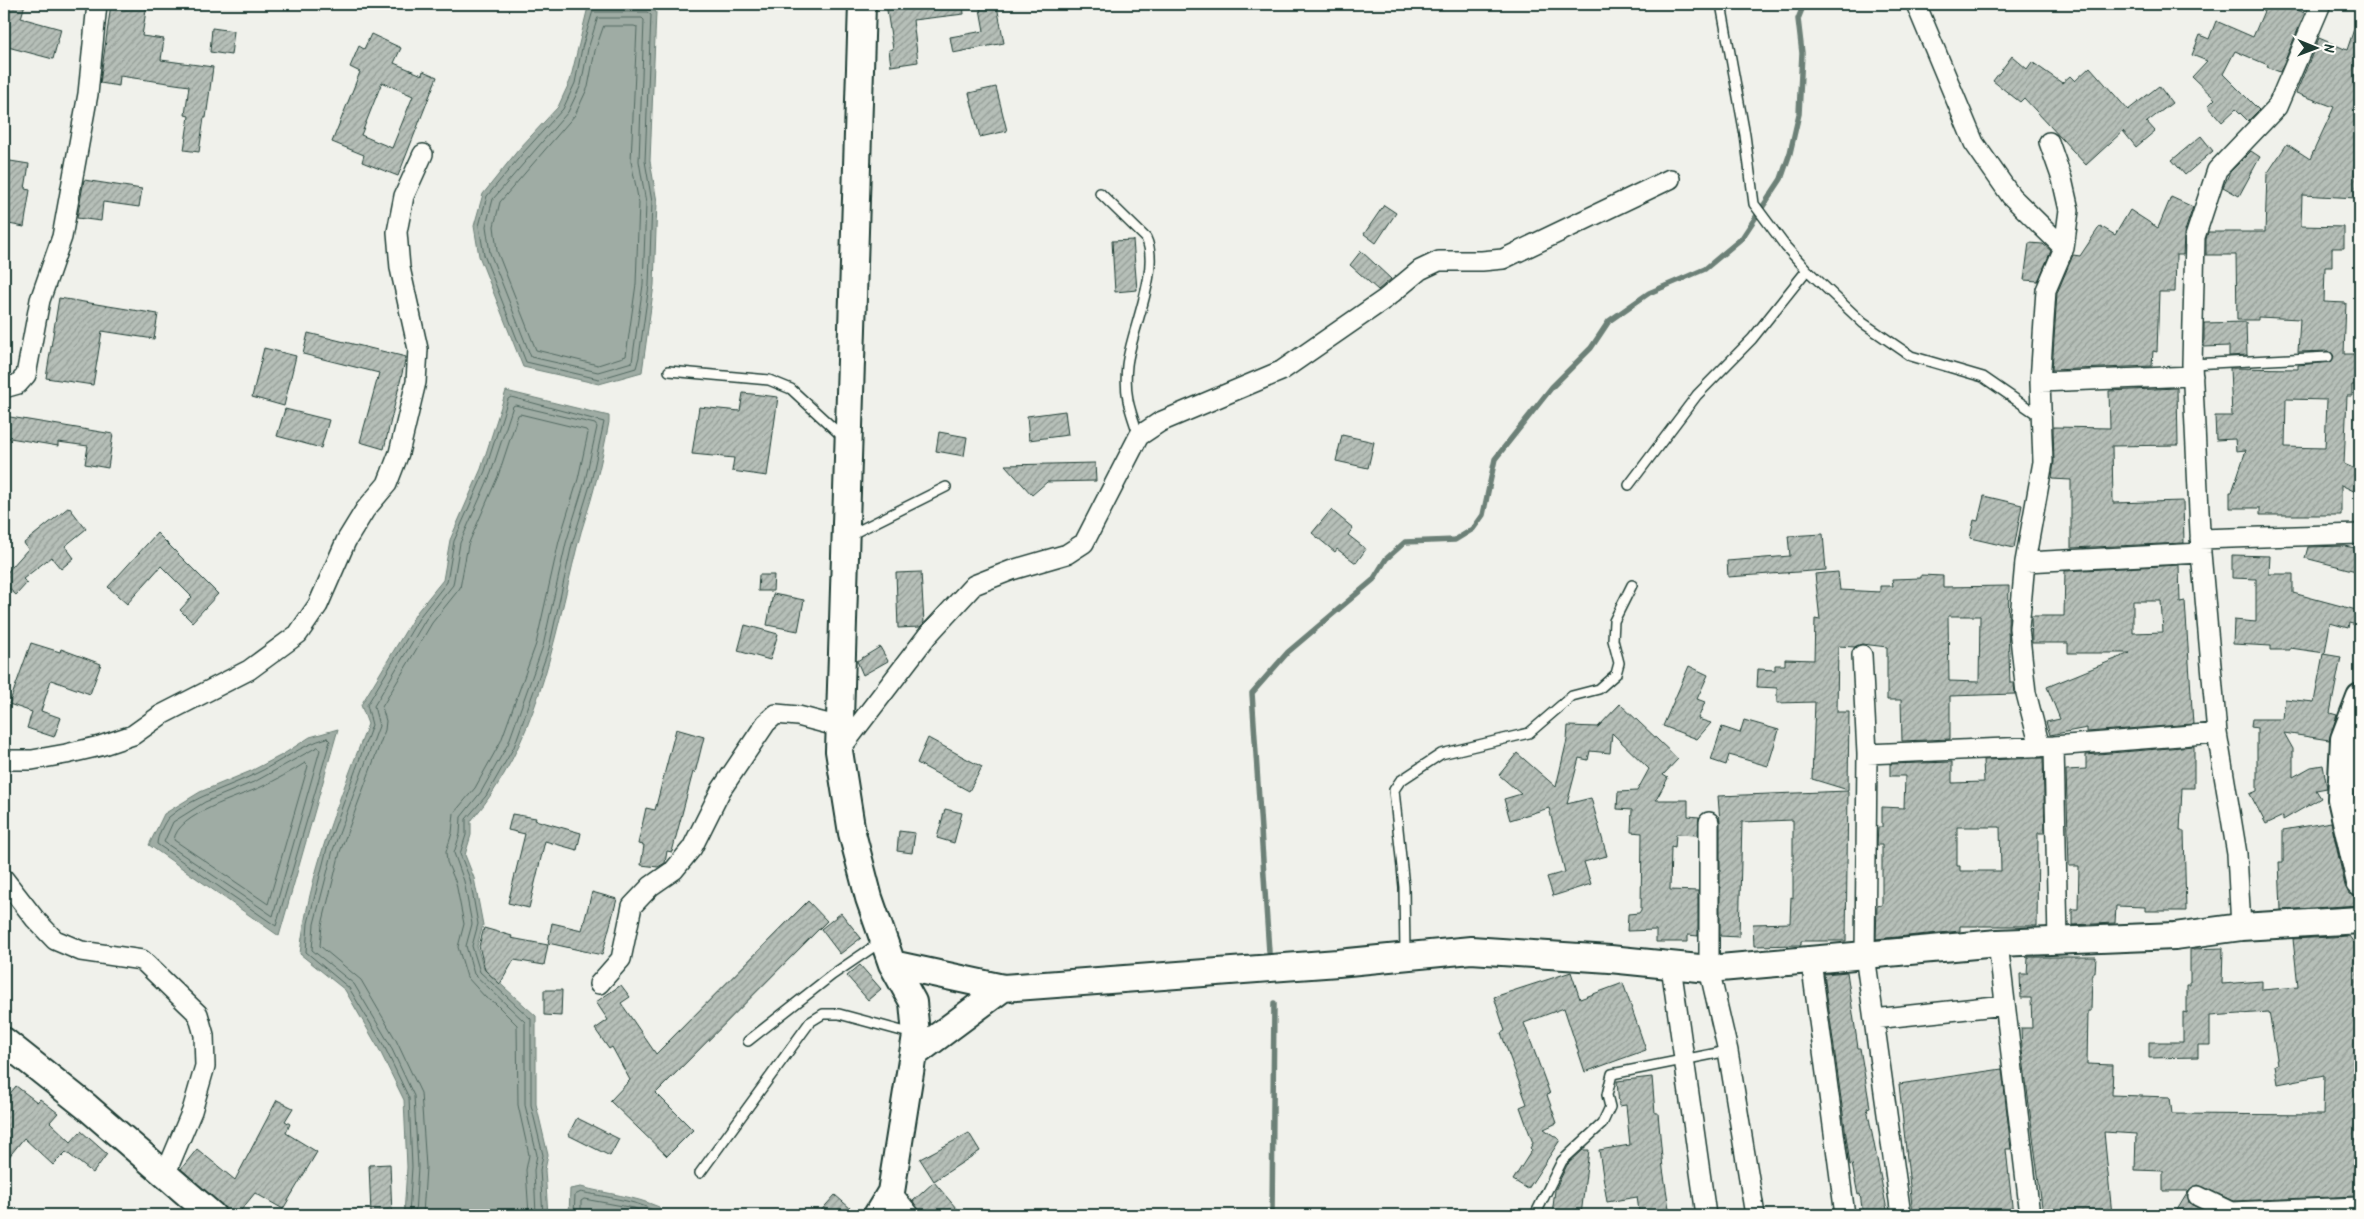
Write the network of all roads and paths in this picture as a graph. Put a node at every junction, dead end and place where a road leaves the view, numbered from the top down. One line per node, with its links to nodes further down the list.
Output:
1 (97, 4): 16 (street)
2 (862, 4): 19 (main road)
3 (1721, 4): 11 (lane)
4 (1916, 4): 10 (street)
5 (2322, 4): 13 (street)
6 (2049, 142): 10 (street)
7 (423, 154): 33 (street)
8 (1670, 179): 18 (street)
9 (1100, 193): 18 (lane)
10 (2064, 248): 15 (street)
11 (1807, 270): 17 (lane); 20 (lane)
12 (2328, 357): 13 (lane)
13 (2193, 370): 15 (street); 24 (street)
14 (668, 371): 19 (lane)
15 (2040, 382): 17 (street)
16 (4, 388)
17 (2042, 418): 25 (street)
18 (1139, 436): 30 (street)
19 (849, 442): 23 (main road)
20 (1628, 485)
21 (946, 487): 23 (lane)
22 (2360, 534): 24 (street)
23 (846, 537): 30 (main road)
24 (2200, 546): 25 (street); 29 (street)
25 (2025, 562): 31 (street)
26 (1632, 585): 43 (lane)
27 (1862, 655): 32 (street)
28 (2360, 697): 36 (main road)
29 (2217, 733): 31 (street); 38 (street)
30 (840, 739): 39 (main road); 48 (street)
31 (2047, 747): 32 (street); 40 (street)
32 (1867, 754): 42 (street)
33 (4, 760)
34 (1709, 822): 47 (street)
35 (4, 879): 58 (street)
36 (2360, 883)
37 (2360, 920): 38 (main road)
38 (2241, 927): 40 (main road)
39 (884, 940): 45 (main road); 53 (lane)
40 (2058, 942): 41 (main road)
41 (1998, 943): 42 (main road); 50 (street)
42 (1865, 955): 44 (main road); 51 (street)
43 (1405, 957): 46 (main road); 49 (main road)
44 (1811, 961): 47 (main road); 68 (street)
45 (892, 964): 49 (main road); 54 (main road)
46 (1671, 966): 47 (main road); 56 (street)
47 (1709, 969): 55 (street)
48 (599, 984)
49 (1003, 988): 54 (main road)
50 (2005, 1005): 51 (street); 70 (street)
51 (1874, 1019): 69 (street)
52 (4, 1041): 58 (main road)
53 (748, 1041)
54 (914, 1045): 57 (lane); 59 (main road)
55 (1728, 1051): 56 (lane); 67 (street)
56 (1685, 1059): 65 (lane); 66 (street)
57 (700, 1173)
58 (165, 1175): 62 (main road)
59 (891, 1192): 63 (main road); 64 (street)
60 (2198, 1196): 61 (street)
61 (2360, 1207)
62 (212, 1215)
63 (877, 1215)
64 (910, 1215)
65 (1534, 1215)
66 (1706, 1215)
67 (1755, 1215)
68 (1846, 1215)
69 (1901, 1215)
70 (2030, 1215)

